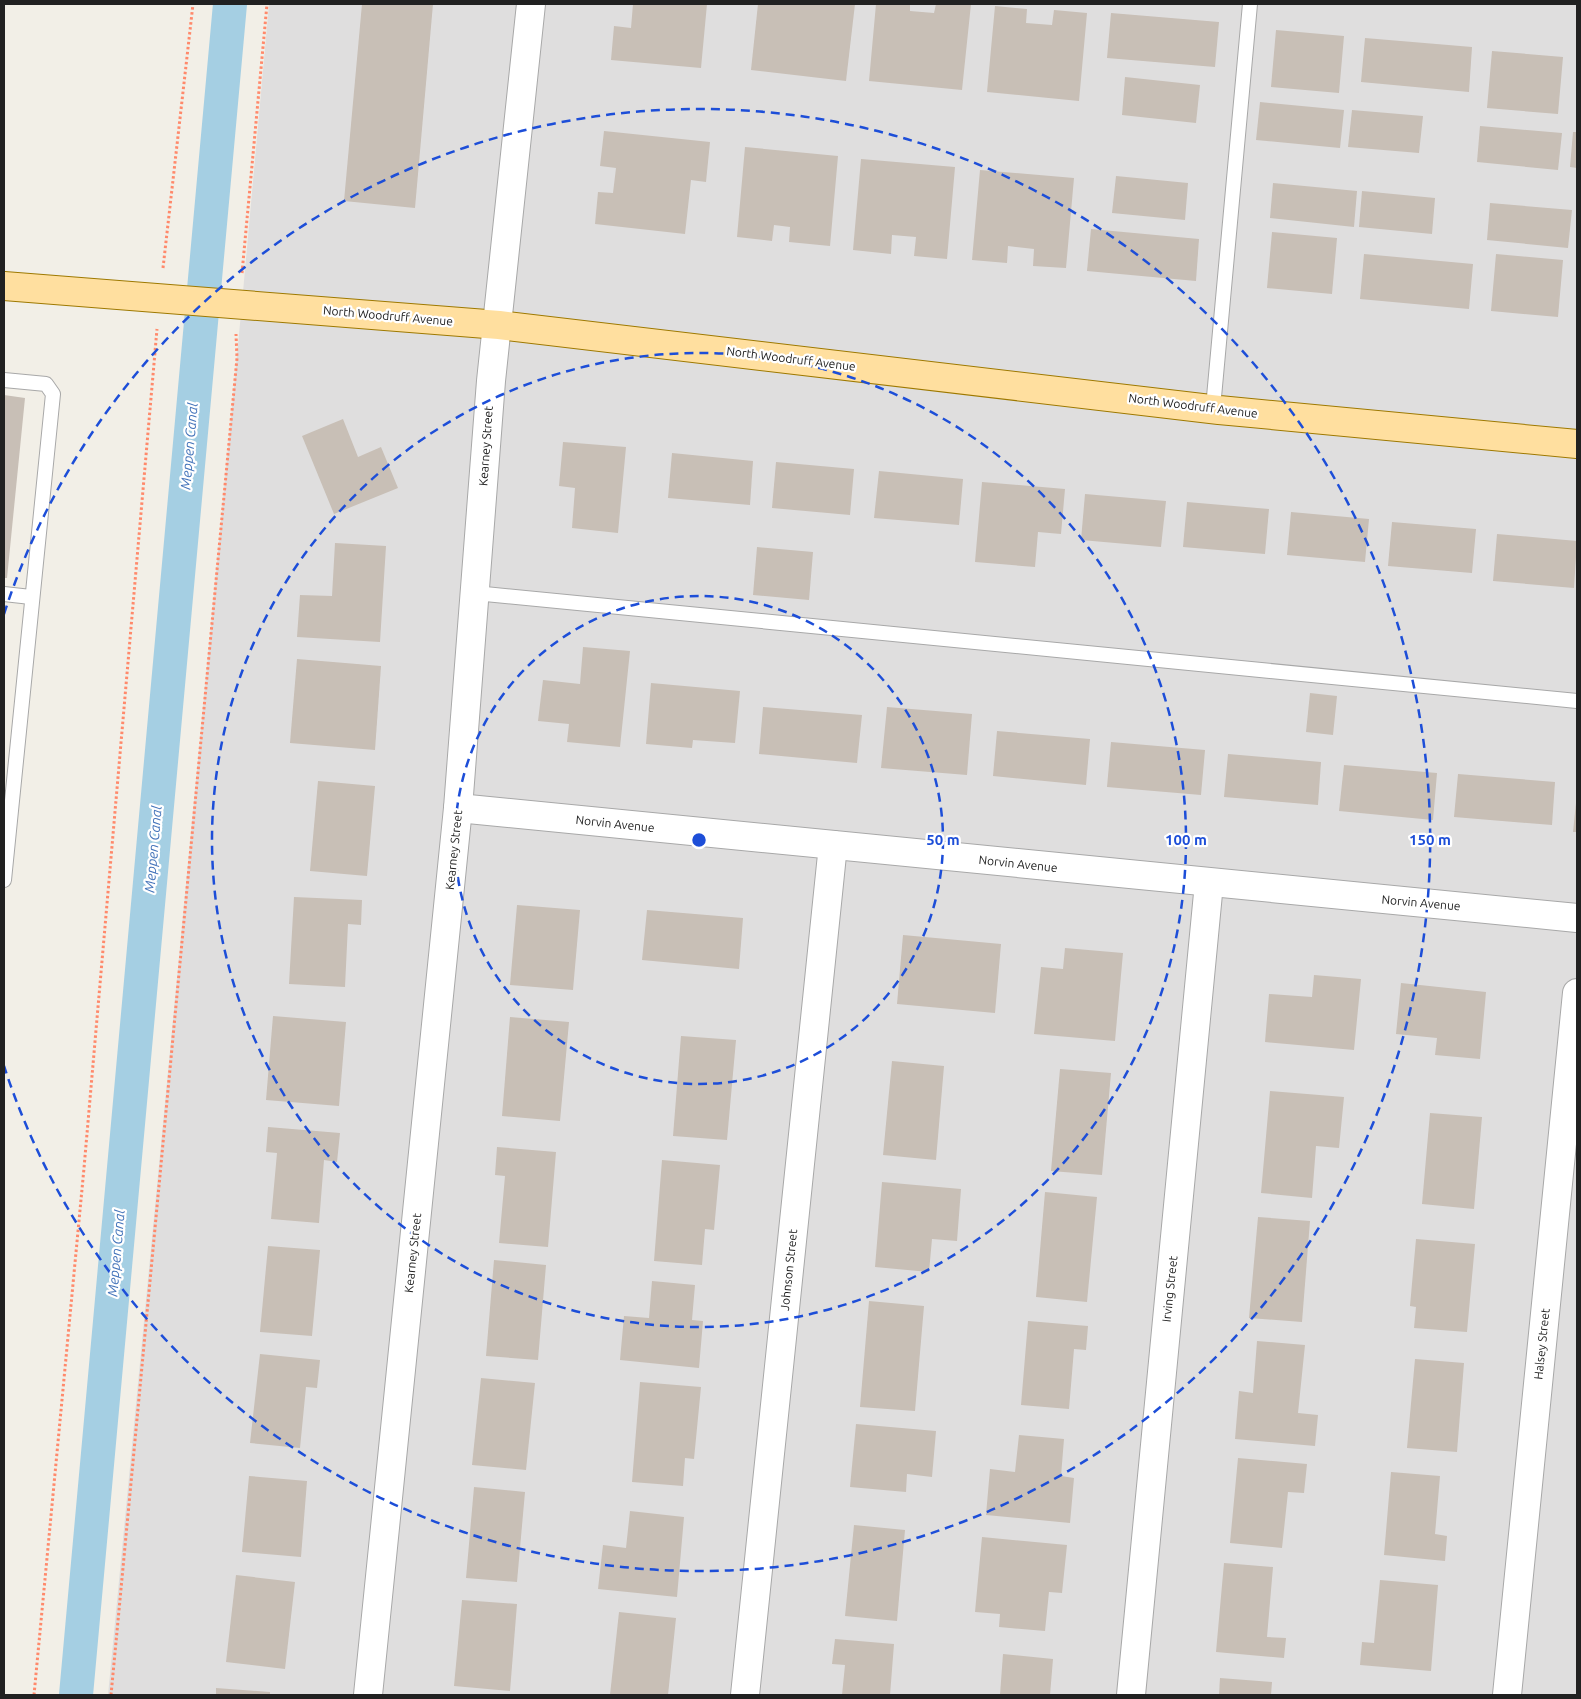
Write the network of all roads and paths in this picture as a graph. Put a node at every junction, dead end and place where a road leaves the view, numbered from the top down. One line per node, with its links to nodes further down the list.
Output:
1 (193, 4): 7 (path)
2 (267, 4): 5 (path)
3 (531, 4): 8 (street, Kearney Street)
4 (1250, 4): 11 (lane)
5 (243, 250)
6 (4, 286): 7 (main road, North Woodruff Avenue)
7 (160, 297): 8 (main road, North Woodruff Avenue); 23 (path)
8 (499, 325): 11 (main road, North Woodruff Avenue); 13 (street, Kearney Street)
9 (236, 346): 24 (path)
10 (4, 380): 15 (lane)
11 (1213, 408): 12 (main road, North Woodruff Avenue)
12 (1577, 444)
13 (475, 593): 16 (lane); 17 (street, Kearney Street)
14 (4, 594): 15 (lane)
15 (31, 597): 19 (lane)
16 (1577, 701)
17 (458, 808): 18 (street, Norvin Avenue); 25 (street, Kearney Street)
18 (833, 845): 20 (street, Norvin Avenue); 26 (street, Johnson Street)
19 (4, 880)
20 (1209, 883): 21 (street, Norvin Avenue); 27 (street, Irving Street)
21 (1577, 918)
22 (1577, 993): 28 (street, Halsey Street)
23 (34, 1695)
24 (111, 1695)
25 (368, 1695)
26 (745, 1695)
27 (1131, 1695)
28 (1507, 1695)

